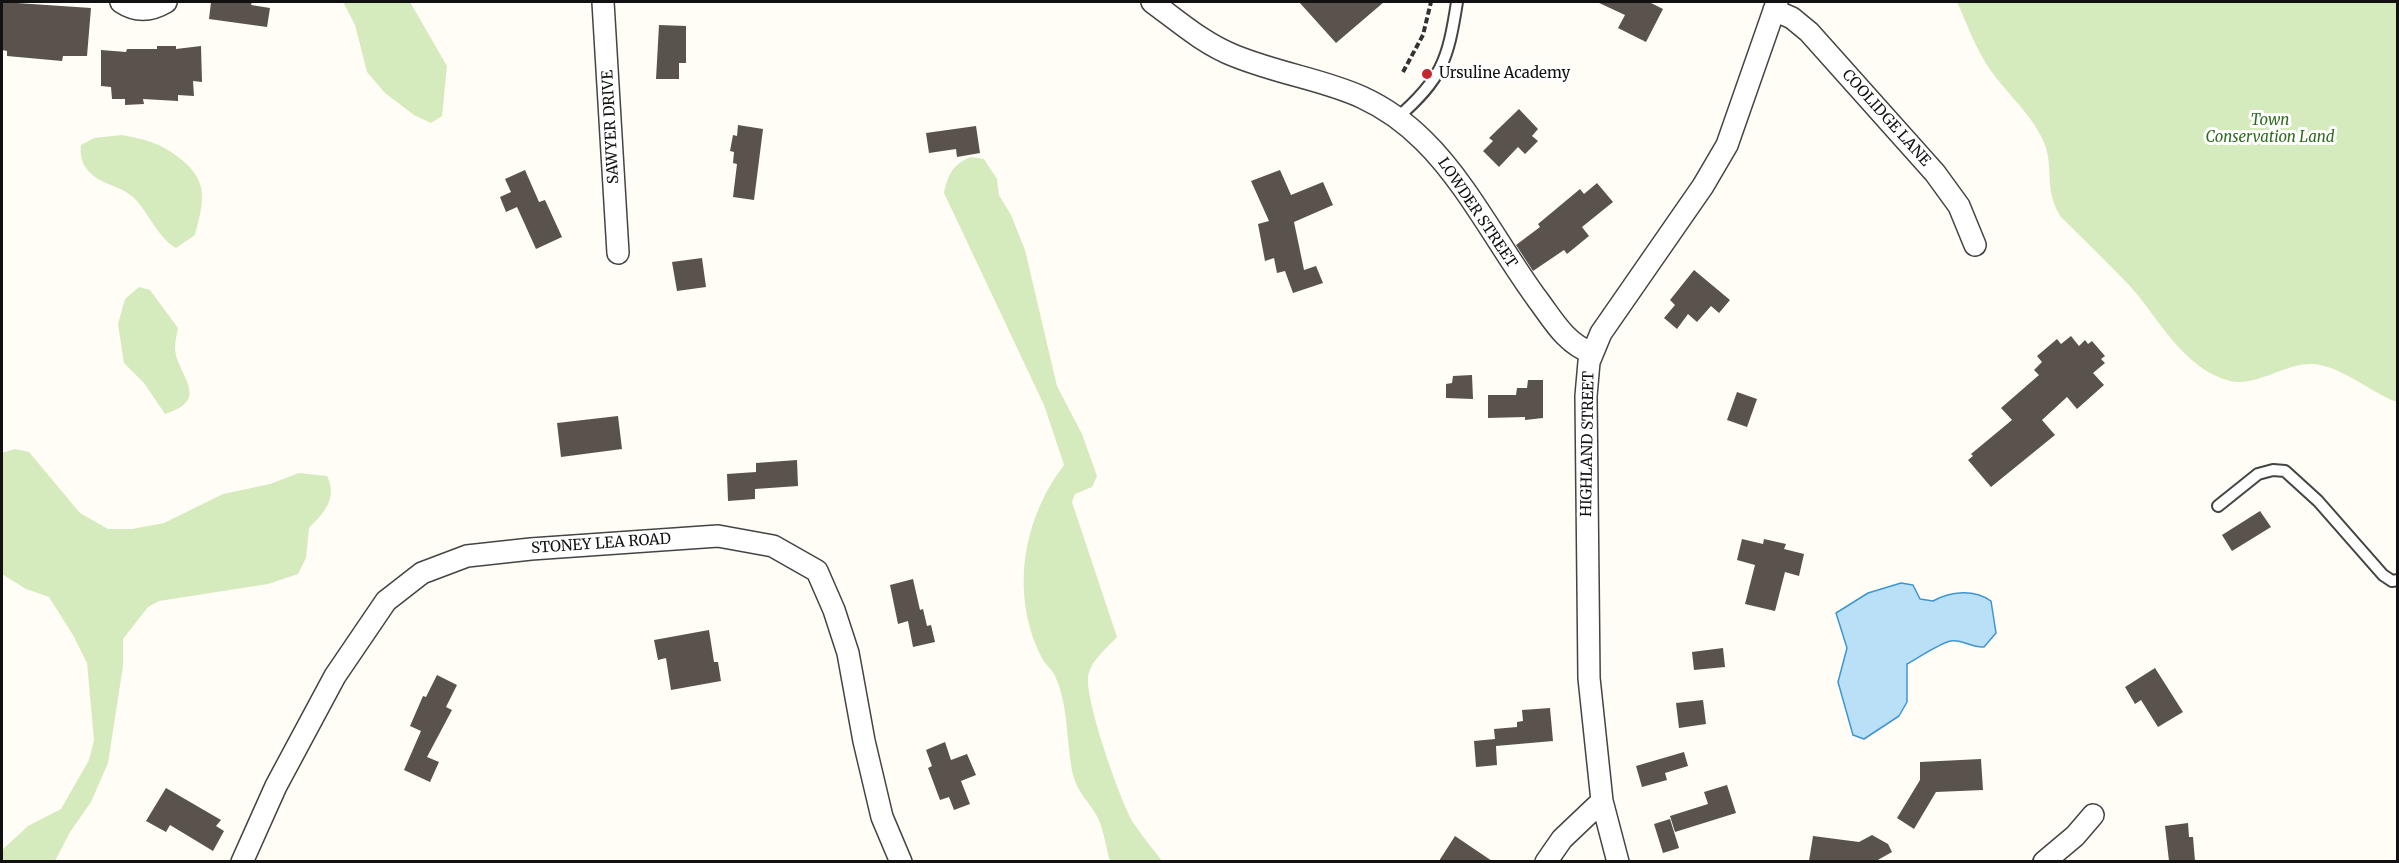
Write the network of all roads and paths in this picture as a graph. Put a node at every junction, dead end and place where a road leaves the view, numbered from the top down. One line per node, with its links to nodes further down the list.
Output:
1 (121, 2): 2 (street)
2 (166, 2)
3 (603, 2): 11 (street, SAWYER DRIVE)
4 (1152, 2): 9 (street, LOWDER STREET)
5 (1431, 2): 8 (path)
6 (1457, 2): 9 (lane)
7 (1775, 6): 10 (street, COOLIDGE LANE); 12 (street, HIGHLAND STREET)
8 (1403, 72)
9 (1397, 118): 12 (street, LOWDER STREET)
10 (1975, 245)
11 (618, 253)
12 (1592, 353): 15 (street, HIGHLAND STREET)
13 (2218, 506): 14 (lane)
14 (2397, 580)
15 (1602, 801): 19 (street); 20 (street, HIGHLAND STREET)
16 (2093, 815): 21 (street)
17 (242, 861): 18 (street, STONEY LEA ROAD)
18 (901, 861)
19 (1546, 861)
20 (1618, 861)
21 (2044, 861)

